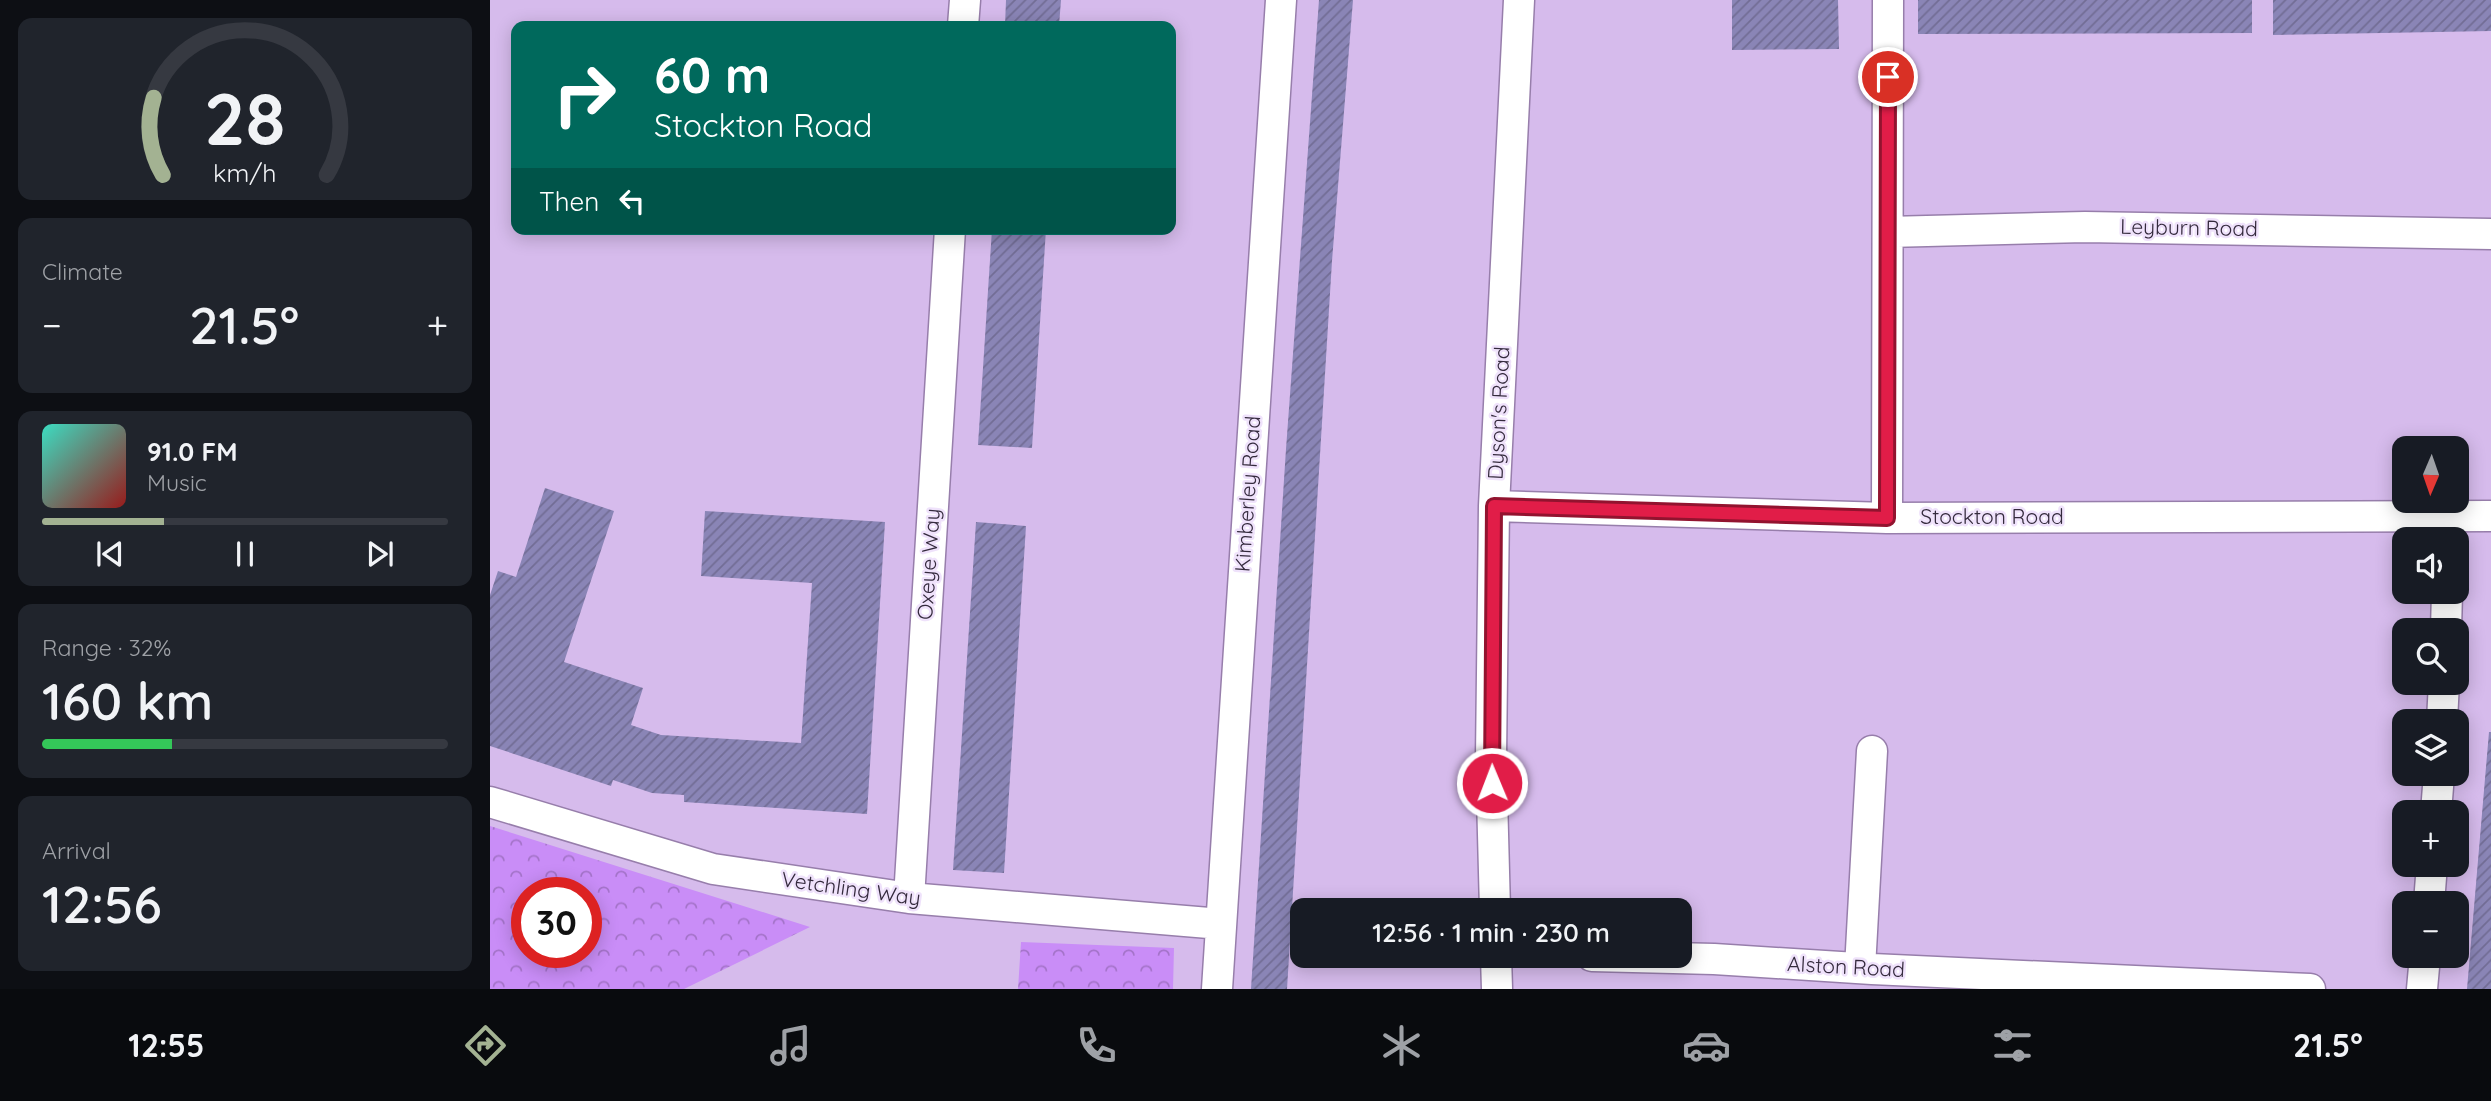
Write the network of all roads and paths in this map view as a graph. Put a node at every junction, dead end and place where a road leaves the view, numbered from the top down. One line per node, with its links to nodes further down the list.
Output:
1 (965, 0): 5 (street)
2 (1281, 0): 17 (street, Kimberley Road)
3 (1519, 0): 9 (street, Dyson's Road)
4 (1888, 0): 6 (street)
5 (963, 21)
6 (1888, 232): 7 (street, Leyburn Road); 11 (street)
7 (2491, 234)
8 (950, 235): 15 (street, Oxeye Way)
9 (1494, 506): 11 (street, Stockton Road); 16 (street, Dyson's Road)
10 (2491, 516): 12 (street, Stockton Road)
11 (1887, 518): 12 (street, Stockton Road)
12 (2449, 527)
13 (1872, 751): 20 (street)
14 (490, 802): 15 (street, Vetchling Way)
15 (909, 898): 17 (street, Vetchling Way)
16 (1495, 898)
17 (1221, 924): 22 (street, Kimberley Road)
18 (1692, 958): 20 (street, Alston Road)
19 (1496, 968): 23 (street)
20 (1860, 968): 24 (street, Alston Road)
21 (2424, 968): 25 (street)
22 (1217, 989)
23 (1497, 989)
24 (2310, 989)
25 (2422, 989)

